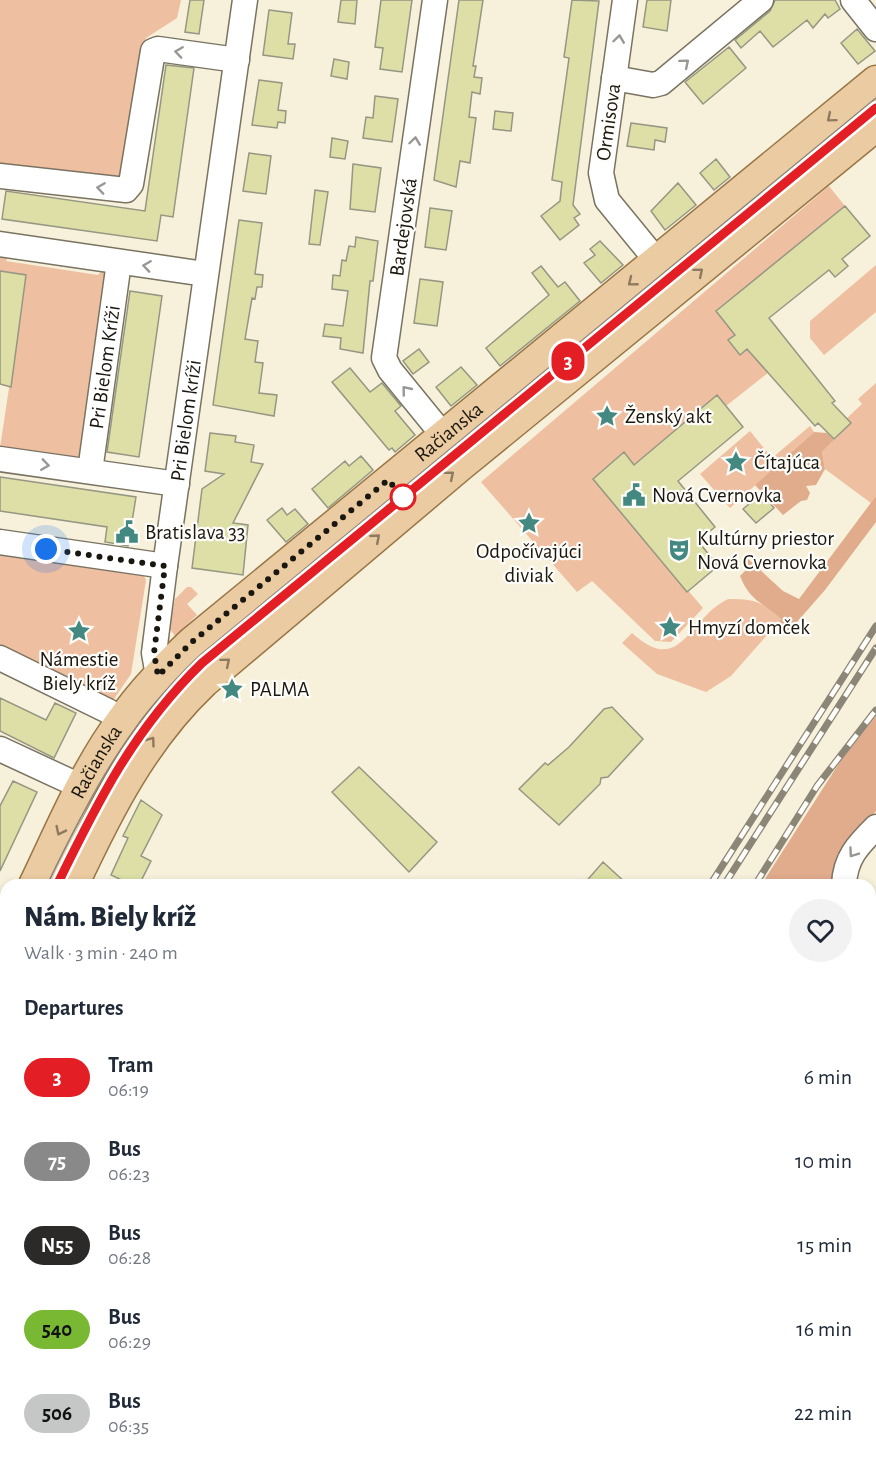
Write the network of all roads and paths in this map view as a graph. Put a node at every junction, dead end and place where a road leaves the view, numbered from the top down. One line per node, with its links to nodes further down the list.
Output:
1 (245, 0): 7 (street, Pri Bielom kríži)
2 (435, 0): 16 (street, Bardejovská, one-way to 2)
3 (625, 0): 8 (street, Ormisova, one-way to 3)
4 (761, 0): 8 (street, one-way to 4)
5 (853, 0): 6 (street)
6 (876, 29)
7 (237, 60): 11 (street, one-way to 11); 15 (street, Pri Bielom kríži)
8 (614, 78): 13 (street, Ormisova)
9 (876, 81): 13 (main road, Račianska, one-way to 13)
10 (876, 126): 29 (main road, Račianska, one-way to 10)
11 (0, 176)
12 (0, 244): 14 (street)
13 (657, 261): 16 (main road, Račianska, one-way to 16)
14 (119, 262): 15 (street, one-way to 14); 18 (street, Pri Bielom Kríži)
15 (205, 274): 19 (street, Pri Bielom kríži)
16 (443, 435): 23 (main road, Račianska)
17 (0, 459): 18 (street, one-way to 18)
18 (90, 471): 19 (street)
19 (177, 484): 21 (street, Pri Bielom kríži)
20 (0, 542): 21 (street)
21 (165, 566): 23 (street)
22 (0, 658): 24 (street)
23 (158, 676): 24 (main road, Račianska)
24 (121, 721): 26 (main road, Račianska)
25 (1, 753): 26 (street)
26 (81, 787): 28 (main road, Račianska, one-way to 28)
27 (876, 827): 30 (street, one-way to 30)
28 (37, 879)
29 (76, 879)
30 (845, 879)

